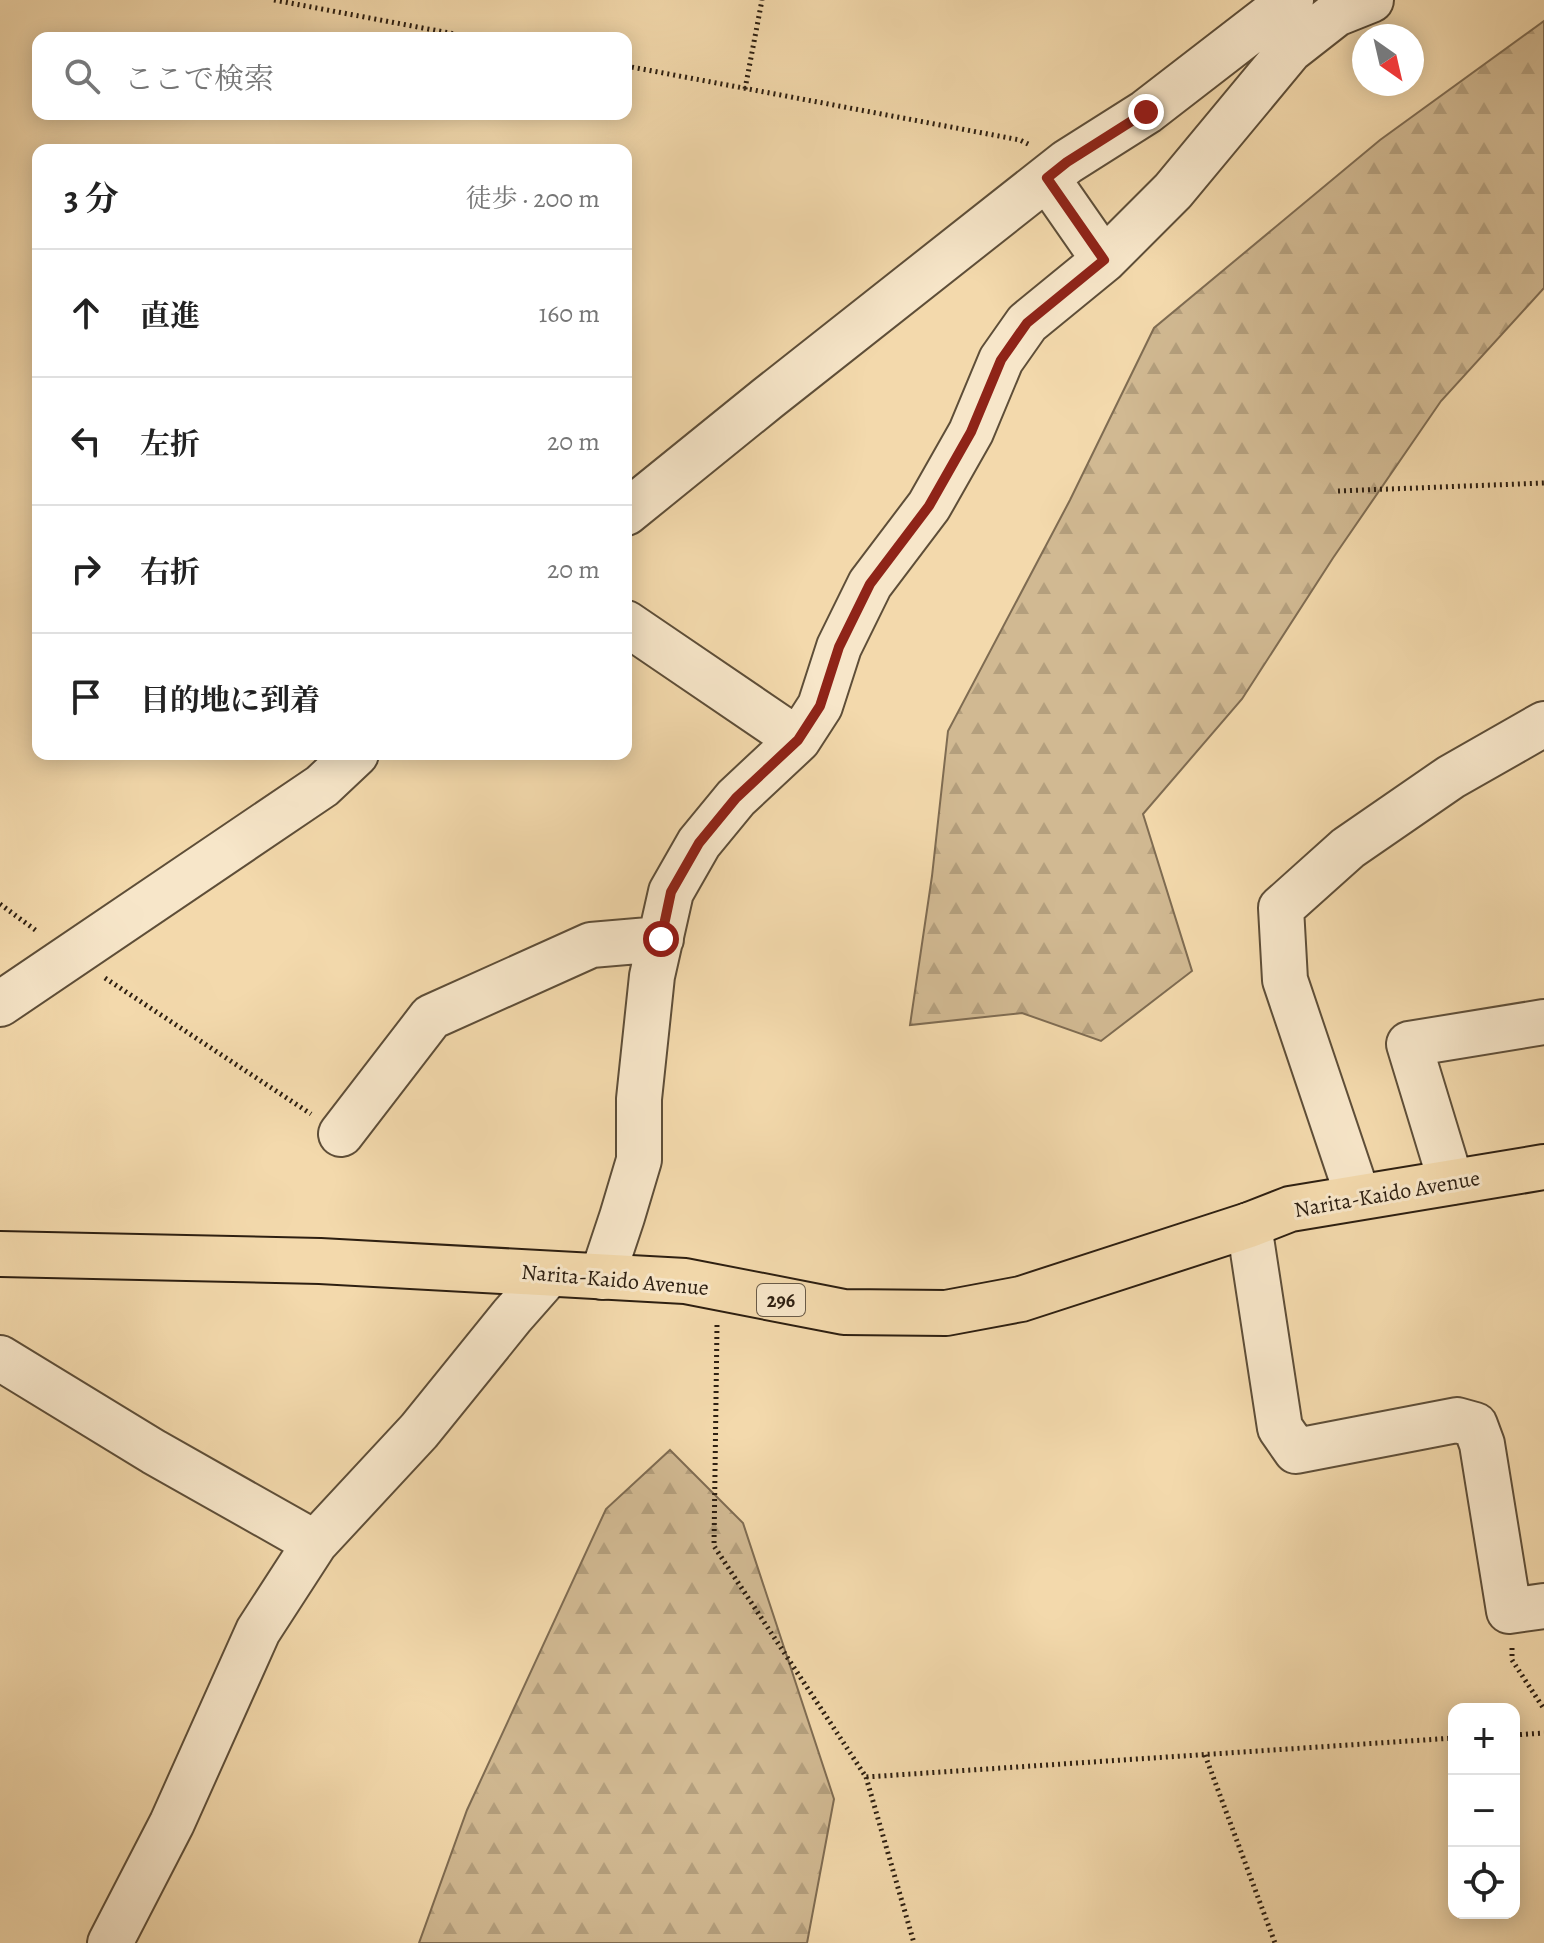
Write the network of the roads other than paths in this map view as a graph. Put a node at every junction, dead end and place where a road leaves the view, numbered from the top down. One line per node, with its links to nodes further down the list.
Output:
1 (1291, 0): 3 (street)
2 (1371, 0): 4 (street)
3 (1057, 170): 4 (street); 5 (street)
4 (1104, 260): 8 (street)
5 (632, 508)
6 (632, 627): 8 (street)
7 (1544, 724): 16 (street)
8 (798, 740): 10 (street)
9 (350, 760): 11 (street)
10 (661, 939): 13 (street); 20 (street)
11 (0, 1004)
12 (1544, 1022): 15 (street)
13 (341, 1134)
14 (1544, 1167): 15 (highway, Narita-Kaido Avenue / 296)
15 (1451, 1182): 16 (highway, Narita-Kaido Avenue / 296)
16 (1358, 1197): 17 (highway, Narita-Kaido Avenue / 296)
17 (1249, 1225): 20 (highway, Narita-Kaido Avenue / 296); 23 (street)
18 (0, 1254): 19 (highway, Narita-Kaido Avenue / 296)
19 (549, 1274): 20 (highway, Narita-Kaido Avenue / 296); 22 (street)
20 (602, 1277)
21 (0, 1358): 22 (street)
22 (315, 1543): 24 (street)
23 (1526, 1608)
24 (110, 1943)

